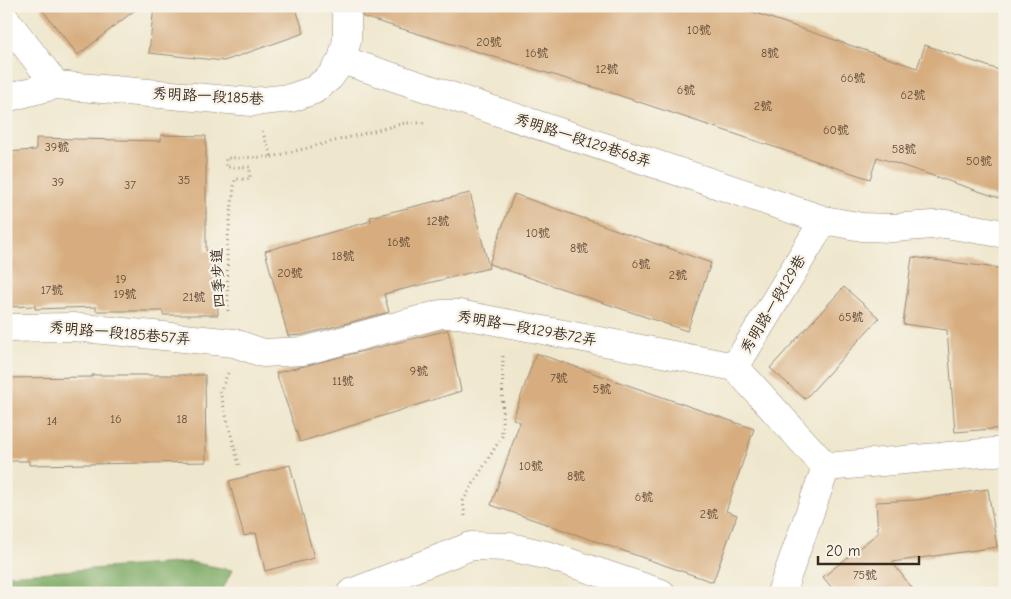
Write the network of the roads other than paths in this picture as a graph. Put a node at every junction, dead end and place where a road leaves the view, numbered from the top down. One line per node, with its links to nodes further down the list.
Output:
1 (344, 6): 3 (lane, 秀明路一段185巷)
2 (6, 20): 4 (lane)
3 (342, 60): 4 (lane, 秀明路一段185巷); 6 (lane, 秀明路一段129巷68弄)
4 (56, 85): 5 (lane, 秀明路一段185巷)
5 (6, 98)
6 (824, 220): 7 (lane); 10 (lane, 秀明路一段129巷)
7 (1005, 234)
8 (6, 328): 9 (lane, 秀明路一段185巷57弄)
9 (236, 343): 10 (lane, 秀明路一段129巷72弄)
10 (735, 367): 12 (lane, 秀明路一段129巷)
11 (1005, 451): 12 (lane)
12 (826, 467): 15 (lane)
13 (351, 593): 14 (lane)
14 (661, 593)
15 (781, 593)

